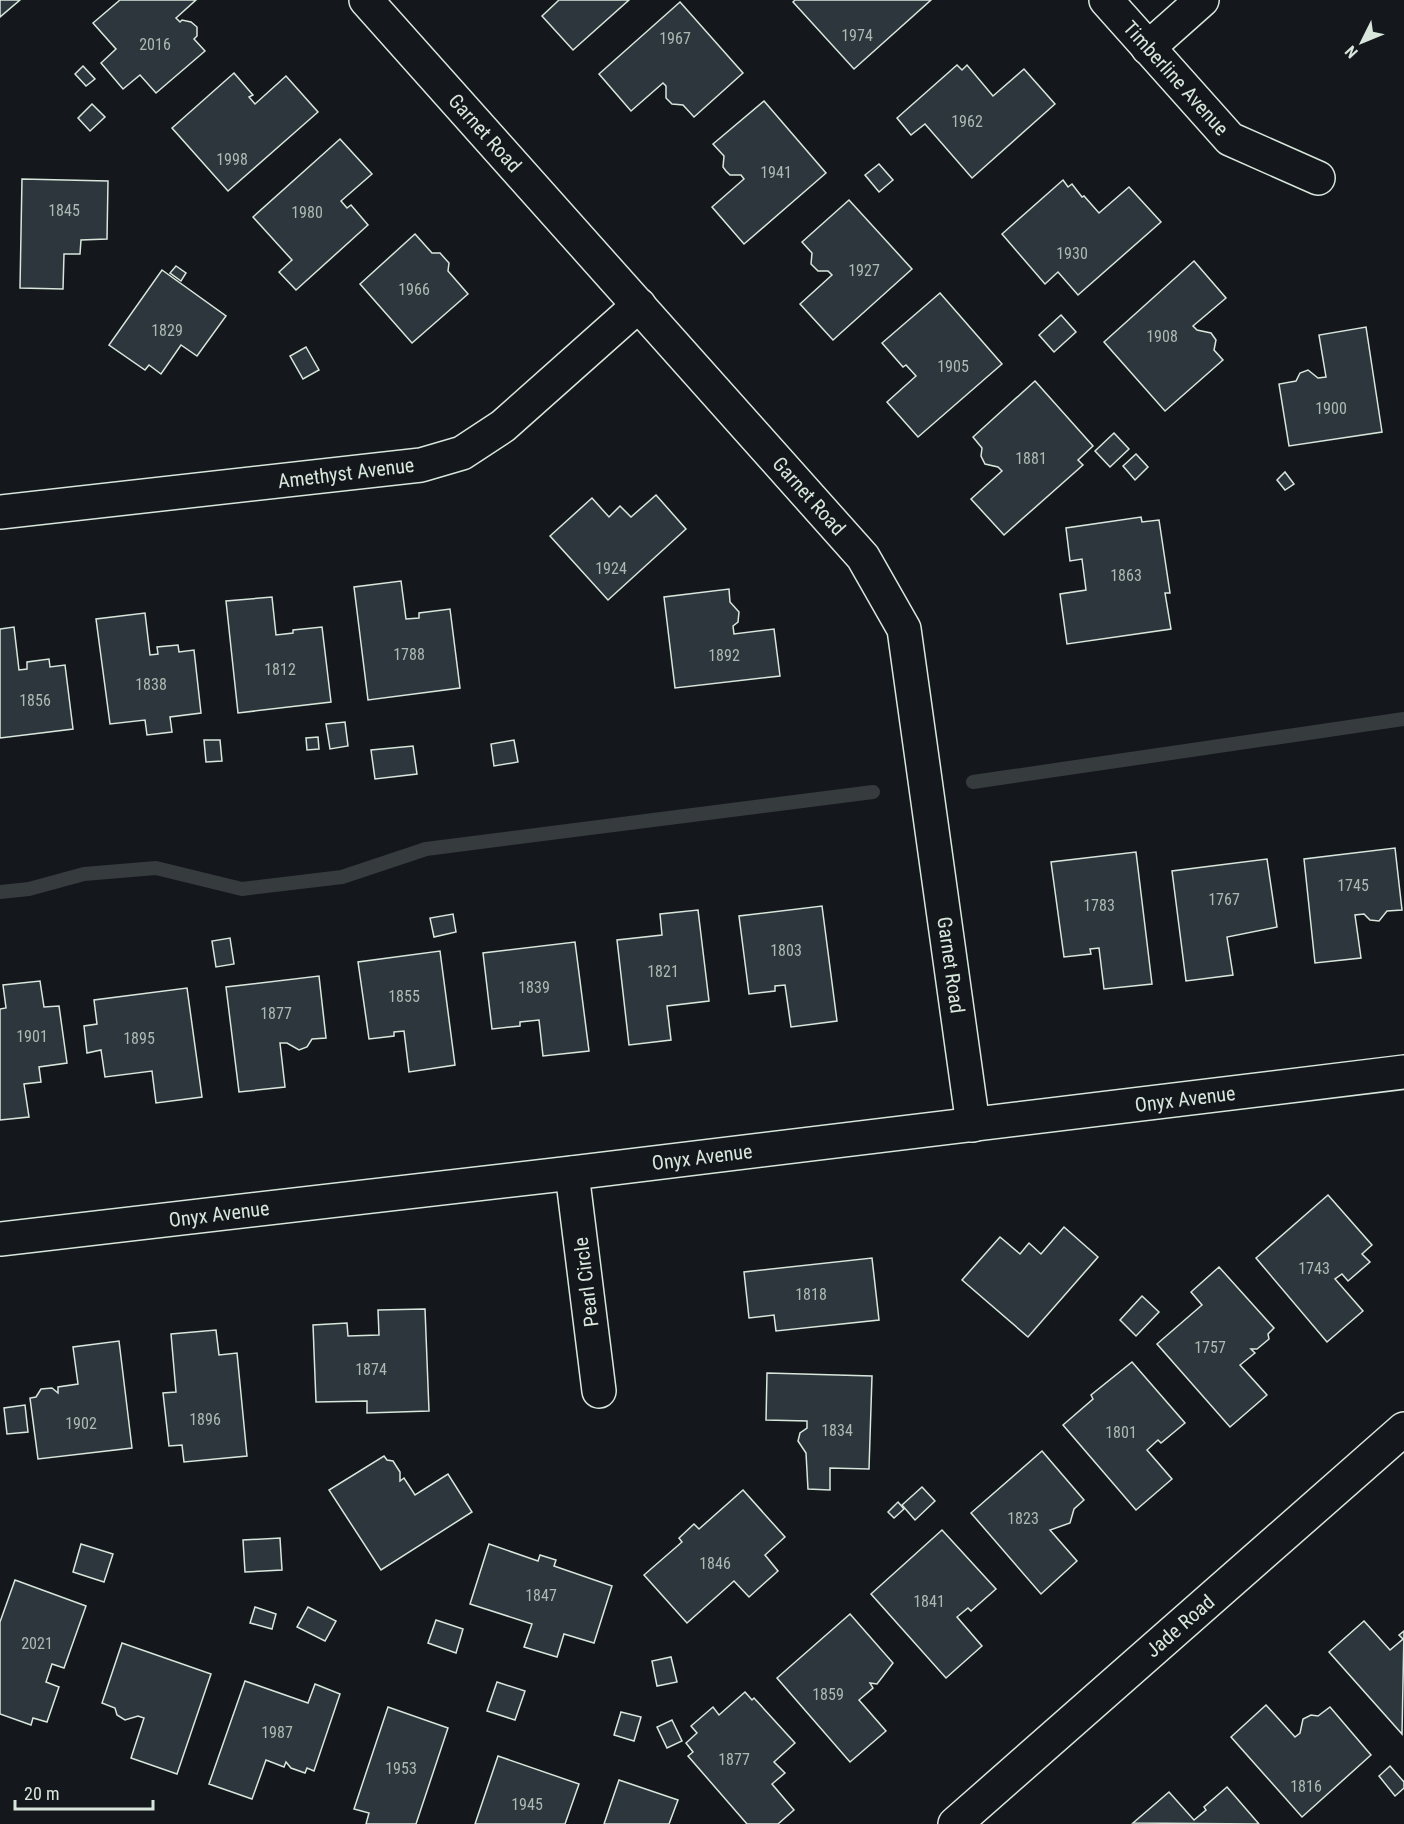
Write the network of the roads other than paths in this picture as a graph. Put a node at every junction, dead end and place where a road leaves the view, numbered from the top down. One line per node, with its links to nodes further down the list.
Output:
1 (366, 0): 6 (street, Garnet Road)
2 (1106, 0): 4 (street, Timberline Avenue)
3 (1202, 0): 4 (street)
4 (1148, 48): 5 (street, Timberline Avenue)
5 (1318, 178)
6 (639, 305): 7 (street, Amethyst Avenue); 9 (street, Garnet Road)
7 (0, 512)
8 (1404, 1072): 9 (street, Onyx Avenue)
9 (973, 1125): 10 (street, Onyx Avenue)
10 (572, 1173): 11 (street, Onyx Avenue); 12 (street, Pearl Circle)
11 (0, 1239)
12 (599, 1391)
13 (1404, 1429): 14 (street, Jade Road)
14 (955, 1824)

